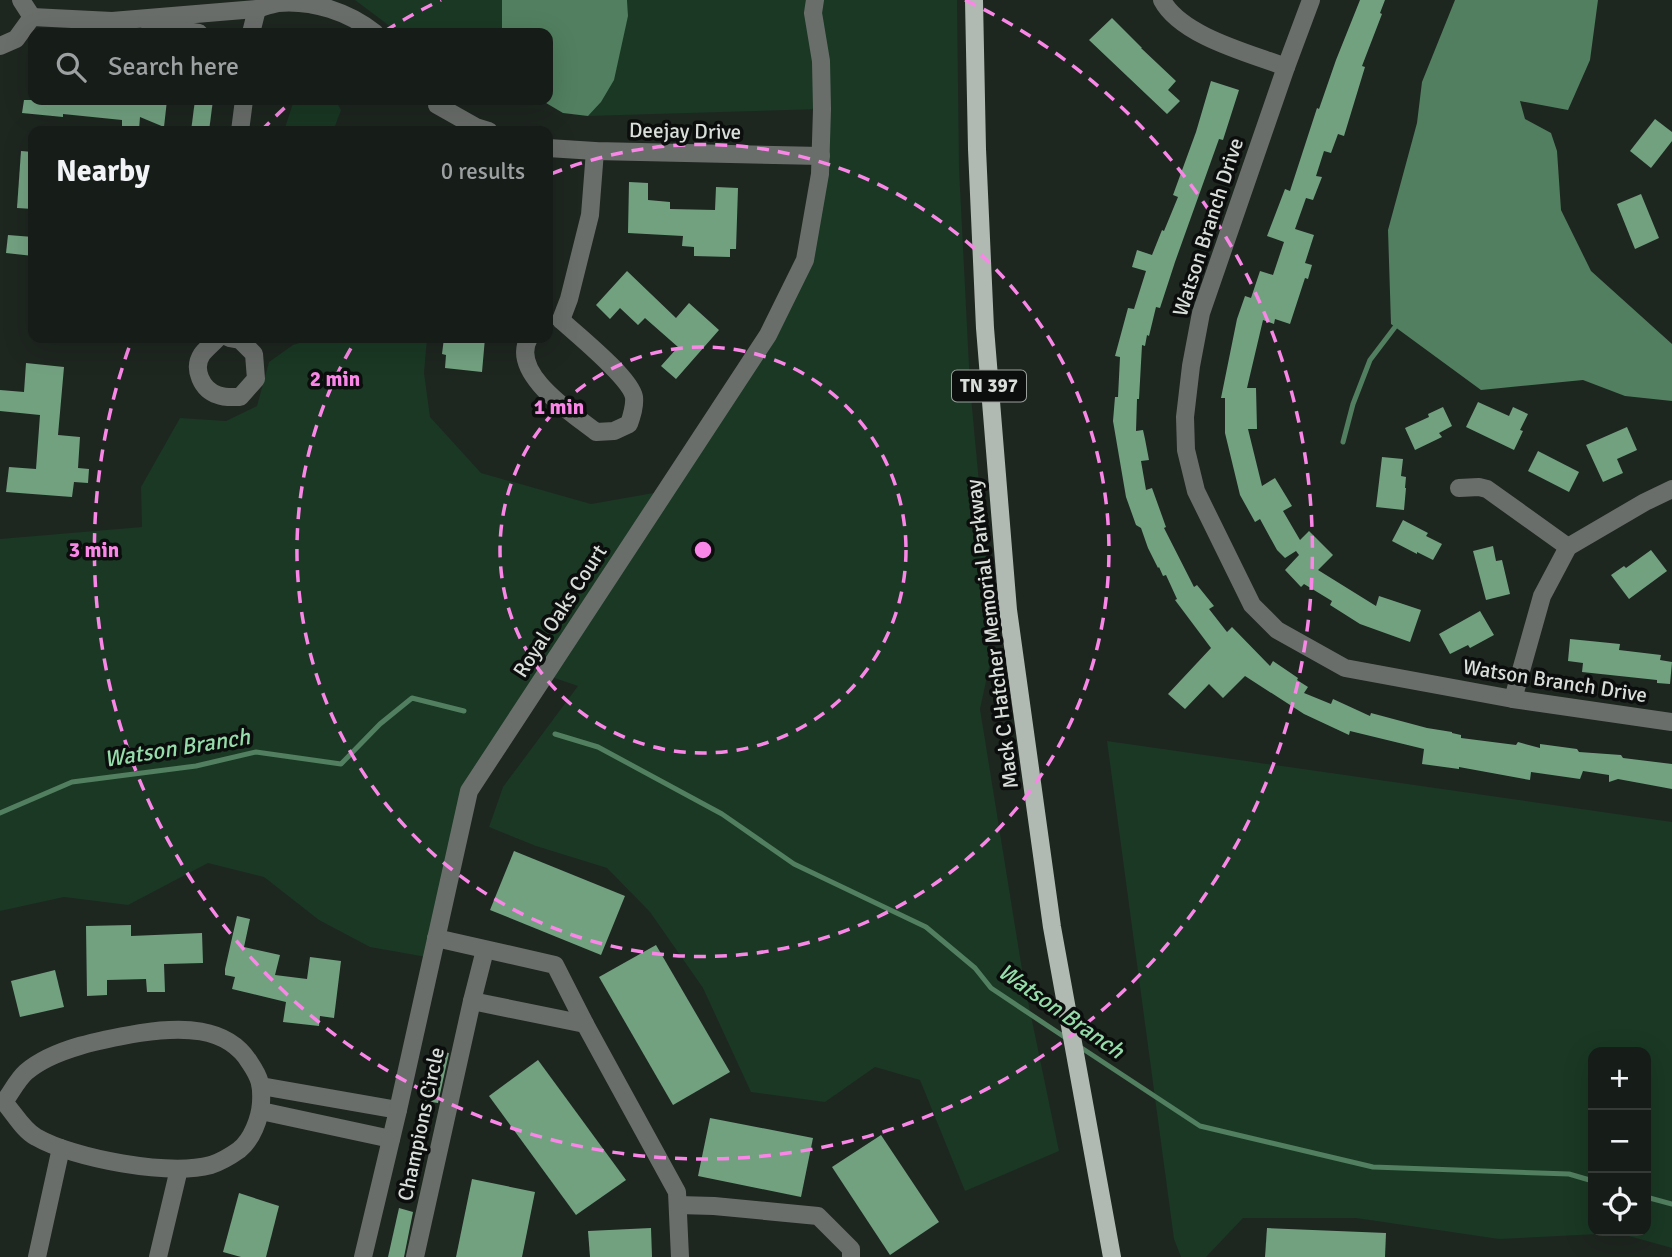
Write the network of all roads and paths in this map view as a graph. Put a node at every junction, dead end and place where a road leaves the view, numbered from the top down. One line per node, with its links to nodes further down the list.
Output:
1 (21, 0): 7 (street)
2 (974, 0): 48 (main road, Mack C Hatcher Memorial Parkway / TN 397)
3 (1162, 0): 13 (street)
4 (1311, 0): 13 (street, Watson Branch Drive)
5 (811, 4): 20 (street, Royal Oaks Court)
6 (257, 9): 8 (street); 10 (street); 11 (street)
7 (32, 17): 8 (street); 12 (street)
8 (141, 18): 9 (street)
9 (165, 28)
10 (252, 28)
11 (368, 28)
12 (0, 46)
13 (1286, 67): 28 (street, Watson Branch Drive)
14 (243, 105): 16 (street)
15 (436, 105): 17 (street)
16 (241, 126)
17 (474, 126)
18 (553, 148): 19 (street, Deejay Drive)
19 (595, 152): 20 (street, Deejay Drive); 21 (street)
20 (821, 156): 30 (street, Royal Oaks Court)
21 (554, 322): 24 (street)
22 (213, 343): 23 (street)
23 (243, 343)
24 (526, 343)
25 (1459, 488): 27 (street)
26 (1672, 489): 27 (street)
27 (1568, 547): 28 (street)
28 (1513, 699): 29 (street, Watson Branch Drive)
29 (1672, 722)
30 (436, 938): 31 (street); 36 (street, Royal Oaks Court)
31 (485, 950): 32 (street, Champions Circle); 33 (street)
32 (472, 1001): 33 (street); 45 (street, Champions Circle)
33 (585, 1024): 41 (street)
34 (261, 1086): 35 (street); 36 (street); 37 (street)
35 (2, 1102): 39 (street)
36 (398, 1110): 38 (street, Royal Oaks Court)
37 (261, 1111): 38 (street); 40 (street)
38 (391, 1139): 44 (street, Royal Oaks Court)
39 (61, 1148): 40 (street); 42 (street)
40 (179, 1168): 43 (street)
41 (678, 1205): 46 (street); 47 (street)
42 (37, 1257)
43 (158, 1257)
44 (363, 1257)
45 (415, 1257)
46 (680, 1257)
47 (851, 1257)
48 (1112, 1257)

